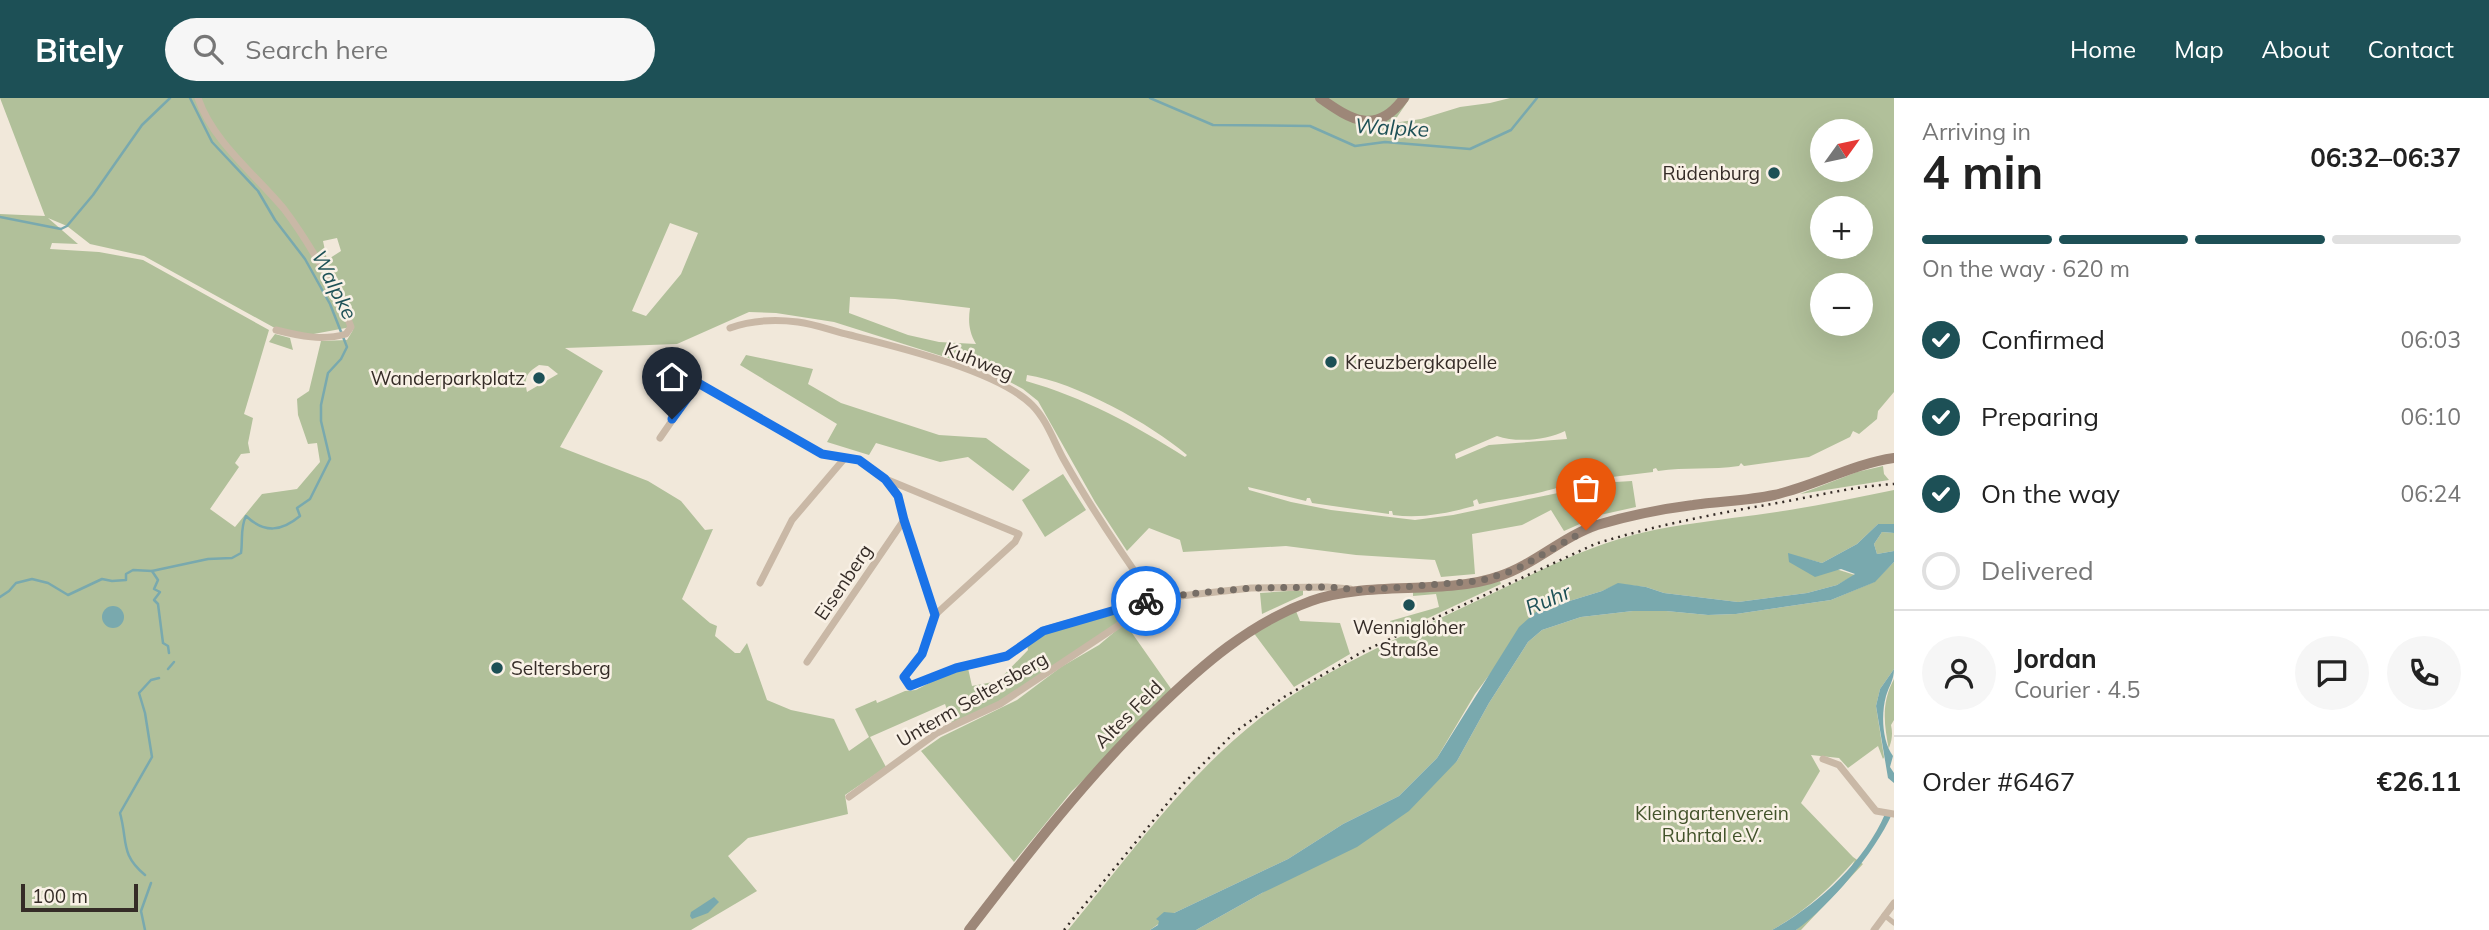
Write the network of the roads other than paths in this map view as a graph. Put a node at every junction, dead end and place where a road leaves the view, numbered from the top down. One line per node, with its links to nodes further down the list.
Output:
1 (198, 98): 5 (street)
2 (1320, 98): 3 (main road)
3 (1404, 98)
4 (730, 328): 15 (street, Kuhweg)
5 (276, 330)
6 (660, 438): 8 (street)
7 (1894, 458): 13 (main road)
8 (844, 459): 9 (street); 11 (street)
9 (885, 479): 10 (street); 17 (street)
10 (904, 520): 17 (street); 18 (street, Eisenberg)
11 (760, 583)
12 (1312, 587): 13 (street); 14 (street); 16 (street)
13 (1363, 590): 16 (main road, Altes Feld)
14 (1188, 594): 15 (street); 20 (street, Unterm Seltersberg)
15 (1154, 599): 17 (street)
16 (1314, 600): 25 (main road, Altes Feld)
17 (935, 615)
18 (807, 662)
19 (1823, 759): 21 (street)
20 (849, 797)
21 (1894, 814)
22 (1894, 903): 23 (street)
23 (1884, 915): 24 (street); 26 (street)
24 (1894, 923)
25 (969, 930)
26 (1874, 930)

